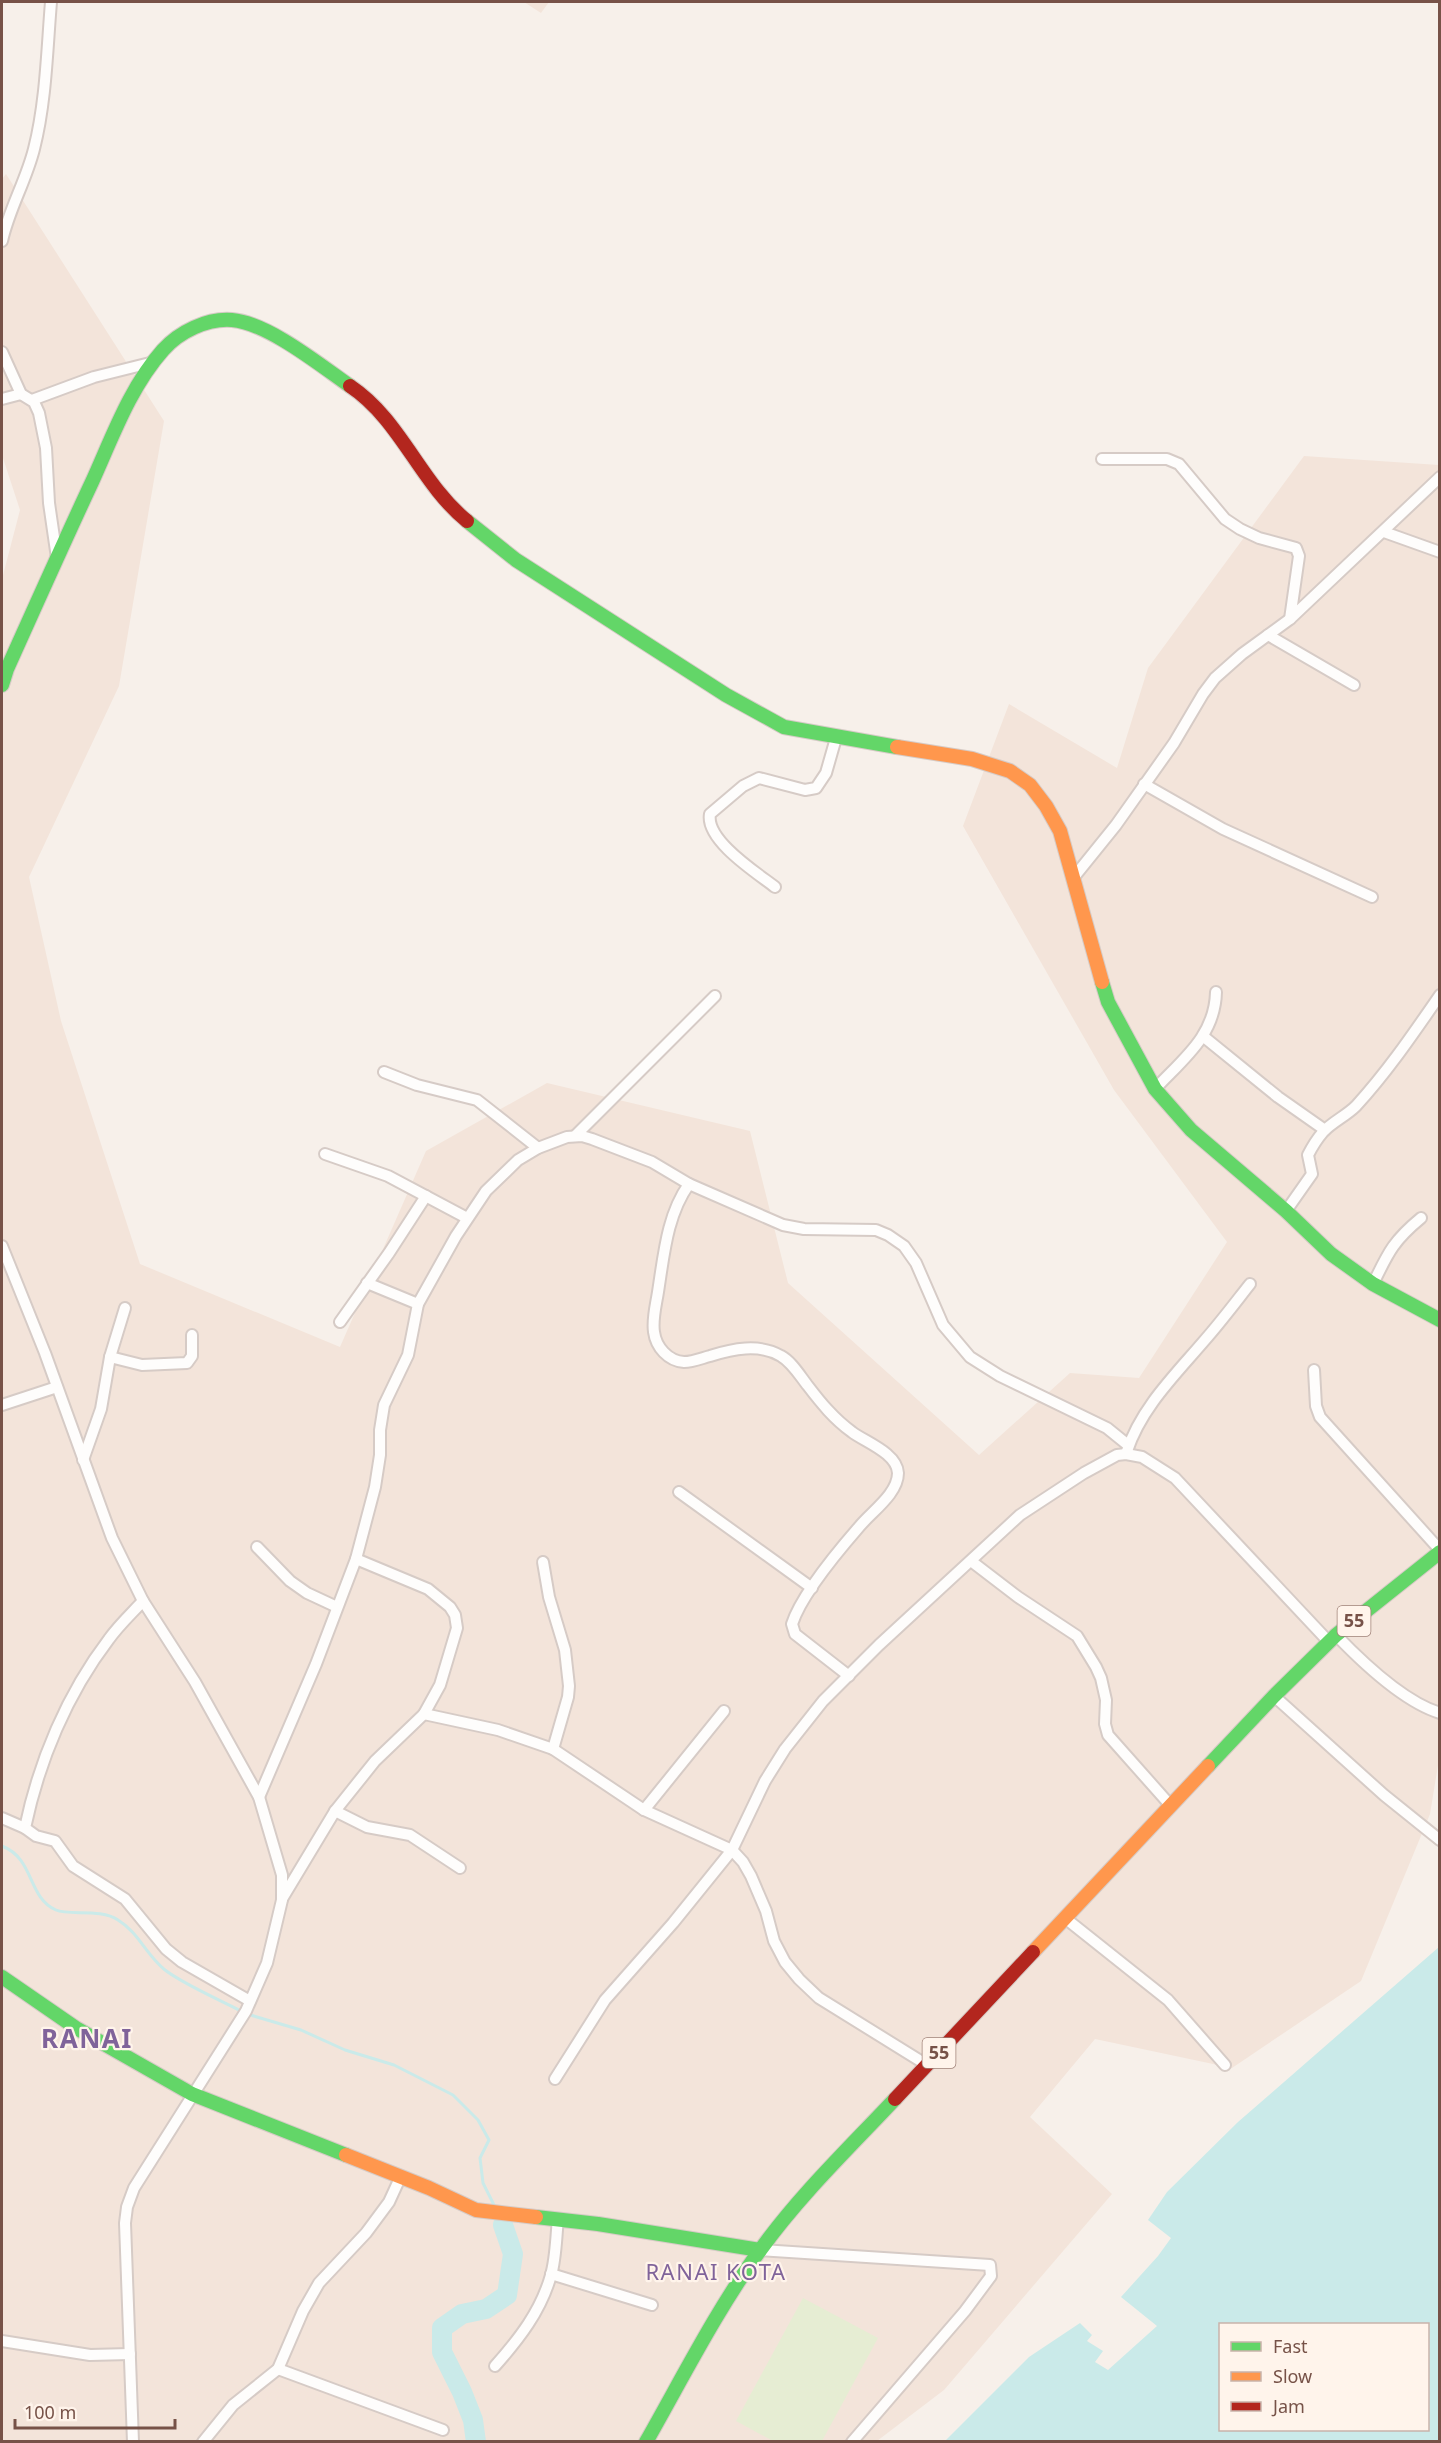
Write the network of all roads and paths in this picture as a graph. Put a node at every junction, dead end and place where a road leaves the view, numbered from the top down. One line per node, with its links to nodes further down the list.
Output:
1 (51, 2): 2 (street)
2 (2, 241)
3 (2, 352): 5 (street)
4 (150, 363): 7 (street); 12 (main road); 18 (main road)
5 (21, 394): 6 (street); 7 (street)
6 (2, 399)
7 (32, 400): 12 (street)
8 (1102, 459): 13 (street)
9 (1440, 477): 10 (street)
10 (1384, 532): 11 (street); 13 (street)
11 (1440, 552)
12 (57, 558): 15 (main road)
13 (1290, 619): 14 (street)
14 (1268, 635): 17 (street); 19 (street)
15 (4, 671): 16 (main road)
16 (2, 685)
17 (1354, 685)
18 (836, 738): 20 (main road); 21 (street)
19 (1144, 784): 20 (street); 22 (street)
20 (1074, 877): 28 (main road)
21 (776, 887)
22 (1372, 897)
23 (1216, 992): 26 (street)
24 (1440, 995): 29 (street)
25 (715, 996): 30 (street)
26 (1204, 1037): 28 (street); 29 (street)
27 (384, 1072): 31 (street)
28 (1155, 1089): 35 (main road)
29 (1325, 1130): 35 (street)
30 (575, 1136): 31 (street); 33 (street)
31 (538, 1148): 36 (street)
32 (325, 1154): 34 (street)
33 (689, 1184): 51 (street); 59 (street)
34 (426, 1196): 36 (street); 39 (street)
35 (1286, 1211): 41 (main road)
36 (467, 1218): 42 (street)
37 (1421, 1218): 41 (street)
38 (2, 1246): 49 (street)
39 (367, 1283): 42 (street); 45 (street)
40 (1250, 1284): 51 (street)
41 (1373, 1284): 44 (main road)
42 (418, 1304): 56 (street)
43 (125, 1308): 47 (street)
44 (1440, 1320)
45 (340, 1322)
46 (192, 1335): 47 (street)
47 (110, 1357): 52 (street)
48 (1314, 1370): 55 (street)
49 (57, 1387): 50 (street); 52 (street)
50 (2, 1405)
51 (1127, 1449): 57 (street); 62 (street)
52 (83, 1460): 60 (street)
53 (679, 1492): 59 (street)
54 (257, 1547): 61 (street)
55 (1440, 1551): 62 (main road, 55)
56 (356, 1559): 61 (street); 67 (street)
57 (971, 1561): 63 (street); 70 (street)
58 (543, 1562): 68 (street)
59 (812, 1588): 63 (street)
60 (143, 1601): 69 (street); 74 (street)
61 (337, 1607): 69 (street)
62 (1333, 1638): 64 (main road, 55); 66 (street)
63 (849, 1676): 76 (street)
64 (1274, 1696): 70 (main road, 55); 75 (street)
65 (724, 1711): 71 (street)
66 (1440, 1713)
67 (424, 1714): 68 (street); 72 (street)
68 (553, 1749): 71 (street)
69 (259, 1797): 78 (street)
70 (1171, 1806): 79 (main road, 55)
71 (644, 1810): 76 (street)
72 (335, 1811): 77 (street); 78 (street)
73 (2, 1818): 74 (street)
74 (25, 1828): 81 (street)
75 (1440, 1840)
76 (732, 1850): 82 (street); 84 (street)
77 (460, 1868)
78 (282, 1899): 81 (street)
79 (1065, 1918): 82 (main road, 55); 83 (street)
80 (2, 1977): 85 (main road)
81 (248, 2006): 85 (street)
82 (927, 2065): 88 (main road, 55)
83 (1225, 2065)
84 (555, 2079)
85 (192, 2094): 86 (main road); 92 (street)
86 (400, 2178): 87 (main road); 94 (street)
87 (558, 2219): 88 (main road); 89 (street)
88 (760, 2250): 98 (main road, 55); 99 (street)
89 (551, 2274): 90 (street); 93 (street)
90 (652, 2305)
91 (2, 2341): 92 (street)
92 (130, 2354): 96 (street)
93 (495, 2366)
94 (278, 2369): 95 (street); 97 (street)
95 (443, 2430)
96 (133, 2442)
97 (203, 2442)
98 (646, 2442)
99 (852, 2442)

